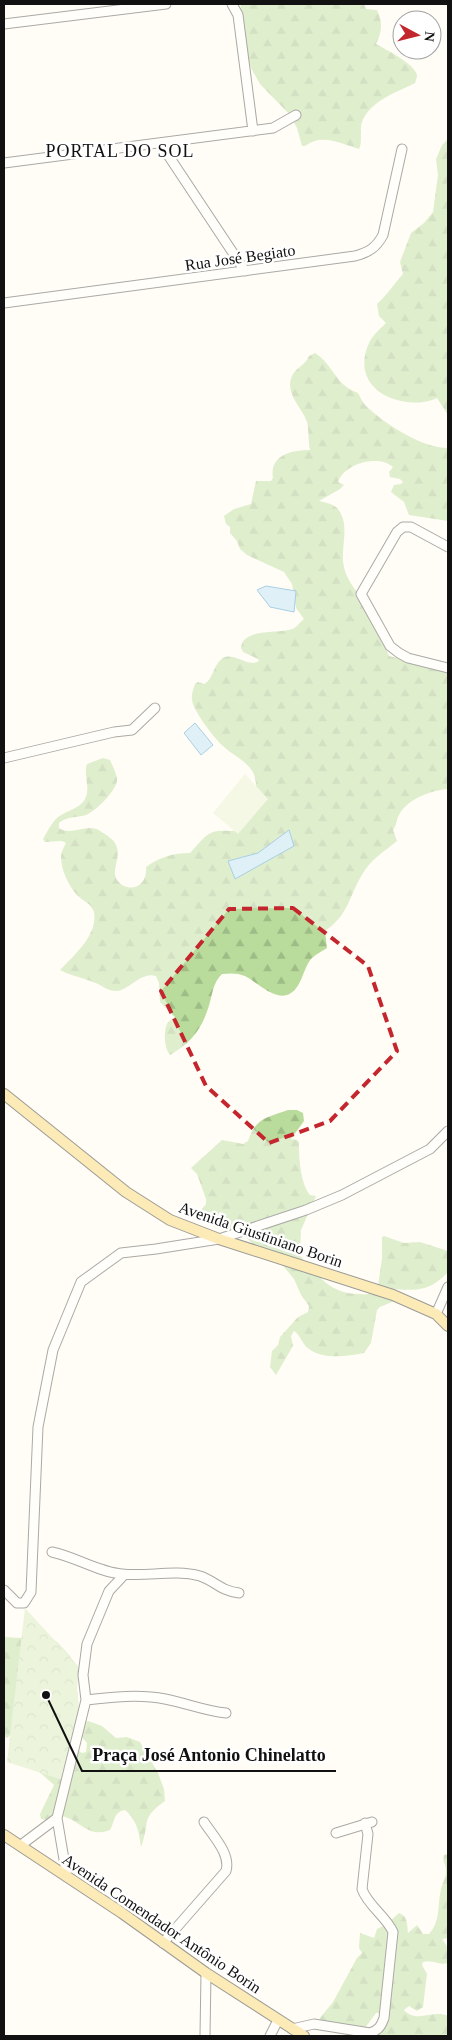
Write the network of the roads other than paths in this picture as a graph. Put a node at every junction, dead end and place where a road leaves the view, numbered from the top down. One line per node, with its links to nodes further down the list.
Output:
1 (166, 4): 3 (street)
2 (232, 4): 6 (street)
3 (123, 6): 4 (street)
4 (4, 24)
5 (296, 115): 6 (street)
6 (253, 131): 7 (street)
7 (160, 143): 9 (street); 10 (street)
8 (402, 149): 10 (street, Rua José Begiato)
9 (4, 163)
10 (246, 271): 11 (street, Rua José Begiato)
11 (4, 303)
12 (448, 547): 13 (street)
13 (448, 668)
14 (156, 708): 15 (street)
15 (4, 758)
16 (4, 1094): 18 (main road, Avenida Giustiniano Borin)
17 (448, 1131): 18 (street)
18 (219, 1239): 20 (main road, Avenida Giustiniano Borin); 25 (street)
19 (448, 1287): 20 (street)
20 (436, 1314): 21 (main road, Avenida Giustiniano Borin)
21 (448, 1326)
22 (52, 1552): 23 (street)
23 (106, 1570): 24 (street); 26 (street)
24 (124, 1575): 26 (street); 27 (street)
25 (4, 1590)
26 (109, 1591): 28 (street)
27 (239, 1593)
28 (86, 1700): 29 (street); 30 (street)
29 (226, 1713)
30 (57, 1818): 34 (street); 35 (street)
31 (204, 1822): 36 (street)
32 (336, 1833): 39 (street)
33 (4, 1835): 34 (main road, Avenida Comendador Antônio Borin)
34 (21, 1845): 35 (main road, Avenida Comendador Antônio Borin)
35 (68, 1877): 36 (main road, Avenida Comendador Antônio Borin)
36 (163, 1943): 37 (main road, Avenida Comendador Antônio Borin)
37 (206, 1973): 38 (main road, Avenida Comendador Antônio Borin); 40 (street)
38 (278, 2020): 39 (main road, Avenida Comendador Antônio Borin); 41 (street)
39 (292, 2029): 42 (main road, Avenida Comendador Antônio Borin)
40 (205, 2036)
41 (270, 2036)
42 (304, 2036)

